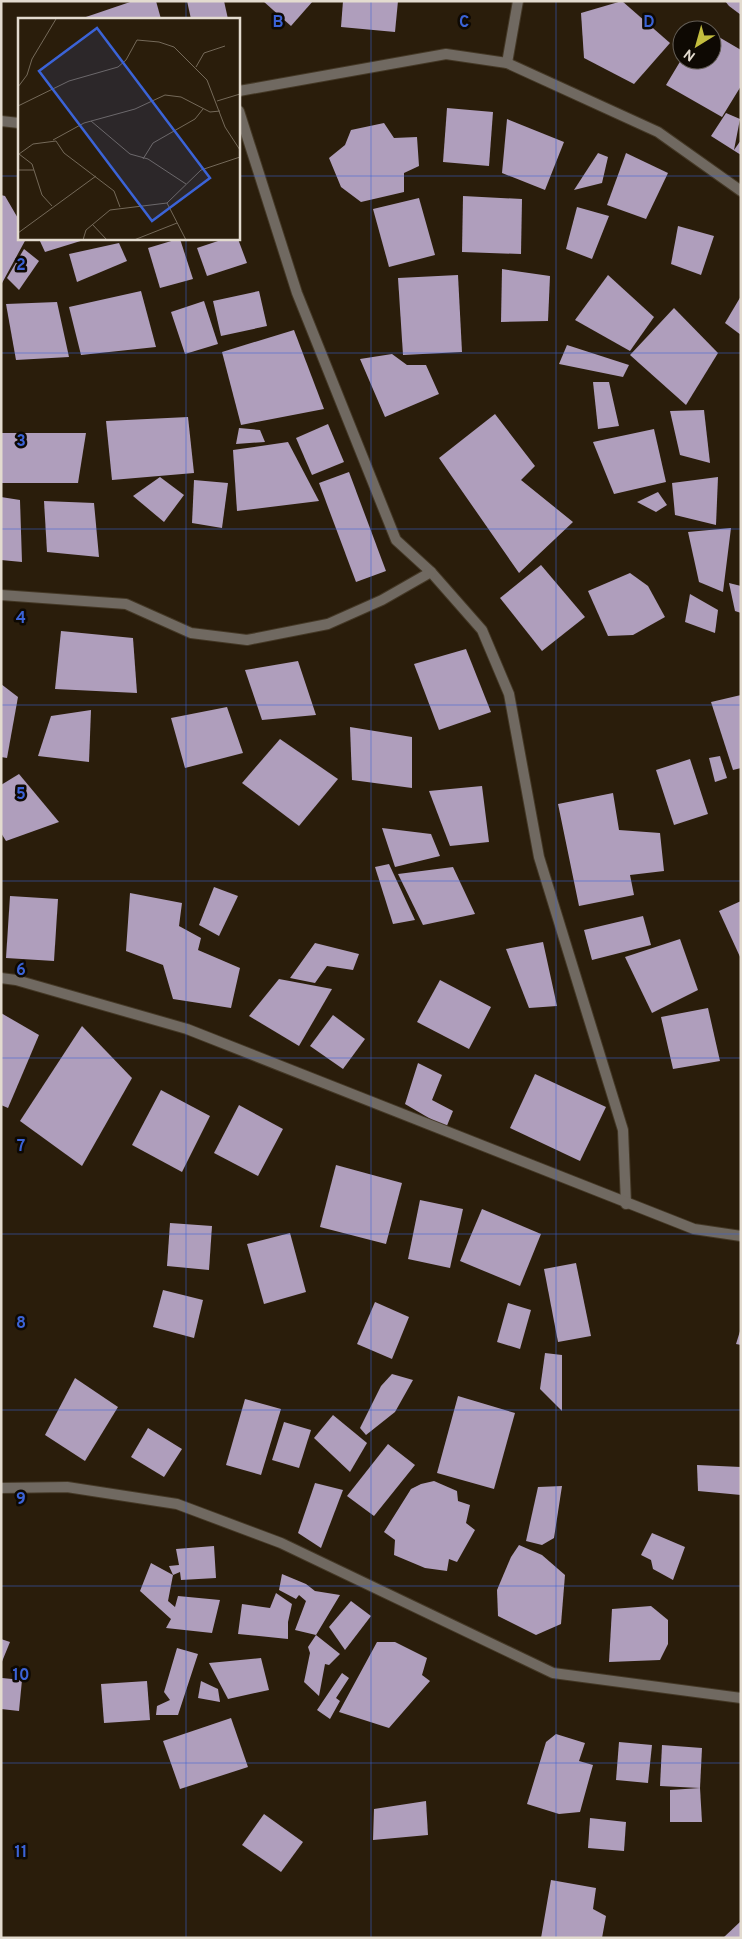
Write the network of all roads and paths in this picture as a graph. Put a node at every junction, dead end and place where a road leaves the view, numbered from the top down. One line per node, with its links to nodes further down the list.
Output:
1 (518, 1): 2 (street)
2 (507, 63): 3 (street); 7 (street)
3 (240, 91)
4 (240, 114): 8 (street)
5 (1, 121): 6 (street)
6 (18, 123)
7 (741, 191)
8 (431, 572): 9 (street); 11 (street)
9 (1, 594)
10 (1, 978): 11 (street)
11 (626, 1204): 12 (street)
12 (741, 1236)
13 (1, 1488): 14 (street)
14 (741, 1698)

